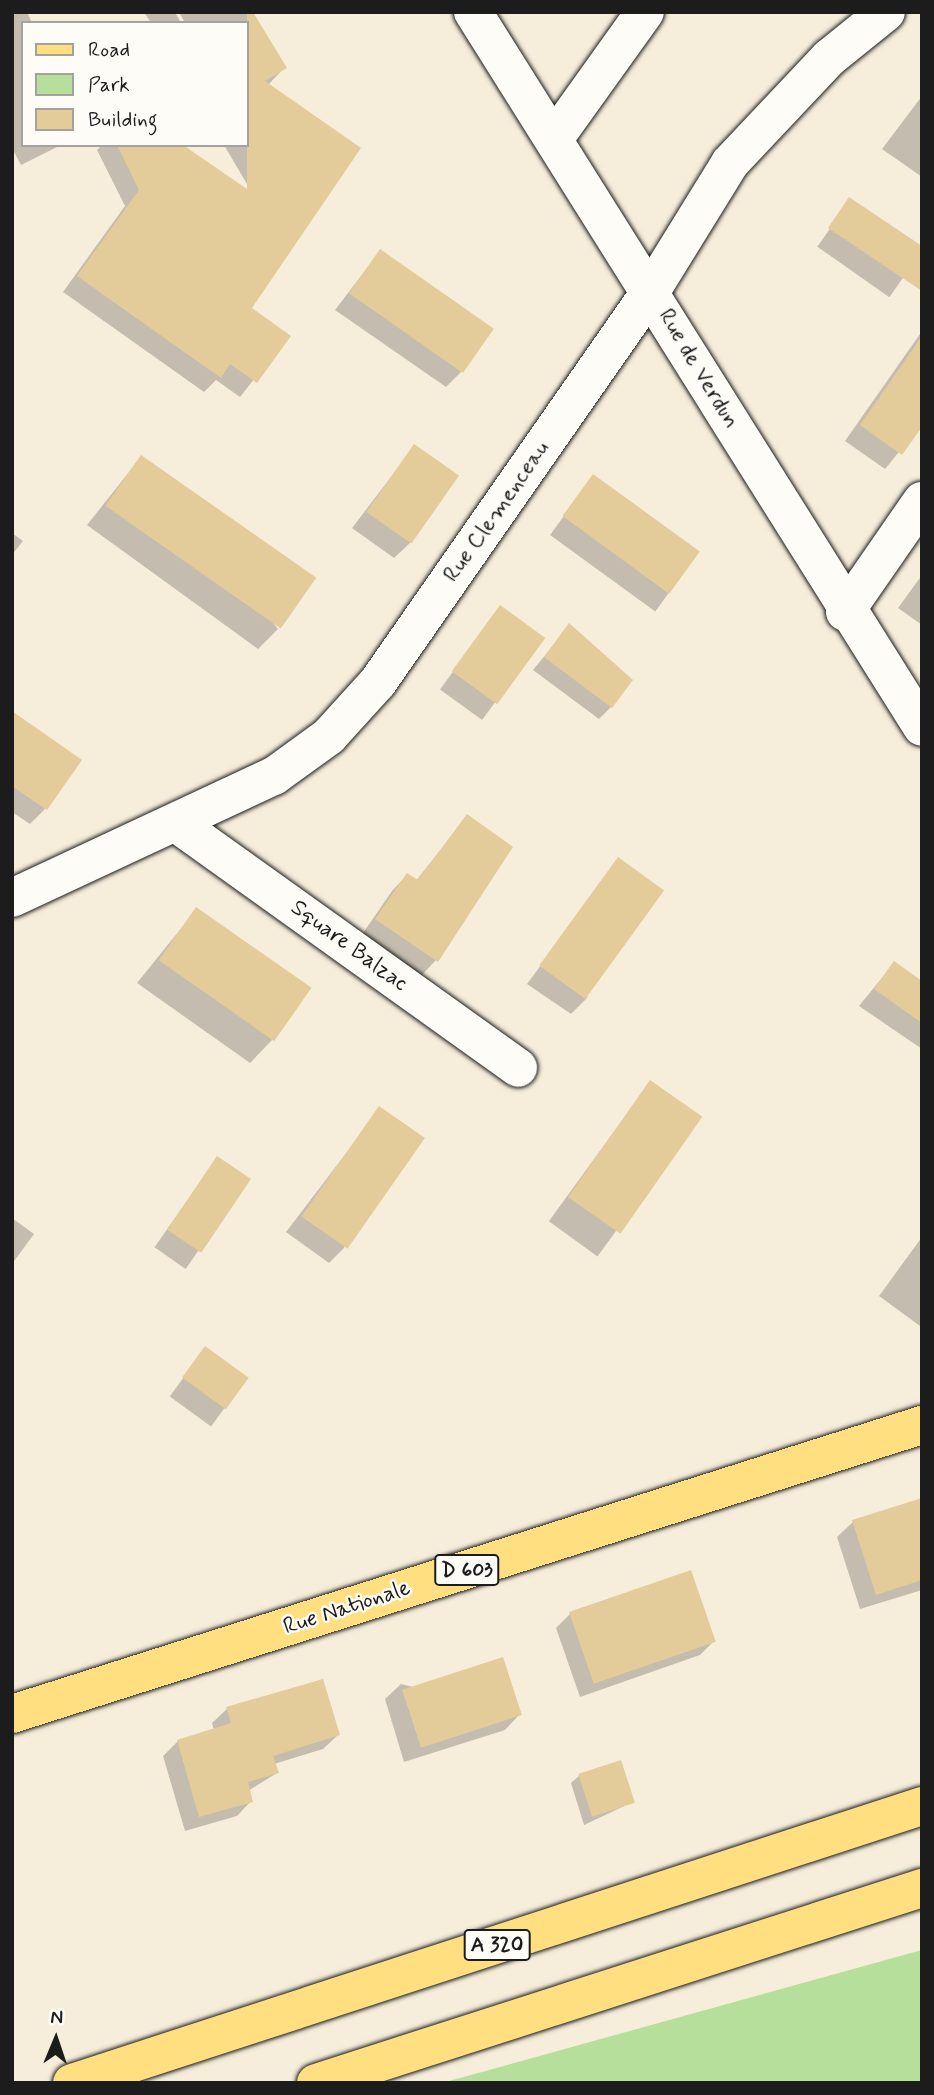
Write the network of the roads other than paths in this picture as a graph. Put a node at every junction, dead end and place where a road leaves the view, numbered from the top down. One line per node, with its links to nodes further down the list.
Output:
1 (473, 12): 4 (street, Rue de Verdun)
2 (645, 12): 4 (street)
3 (886, 12): 5 (street, Rue Clemenceau)
4 (554, 139): 5 (street, Rue de Verdun)
5 (650, 291): 7 (street, Rue de Verdun); 9 (street, Rue Clemenceau)
6 (922, 500): 7 (street)
7 (845, 612): 8 (street, Rue de Verdun)
8 (922, 727)
9 (179, 825): 10 (street, Rue Clemenceau); 11 (street, Square Balzac)
10 (12, 898)
11 (518, 1068)
12 (922, 1425): 13 (main road, Rue Nationale / D 603)
13 (12, 1714)
14 (922, 1806): 16 (main road, A 320)
15 (922, 1888): 17 (main road)
16 (72, 2083)
17 (316, 2083)

